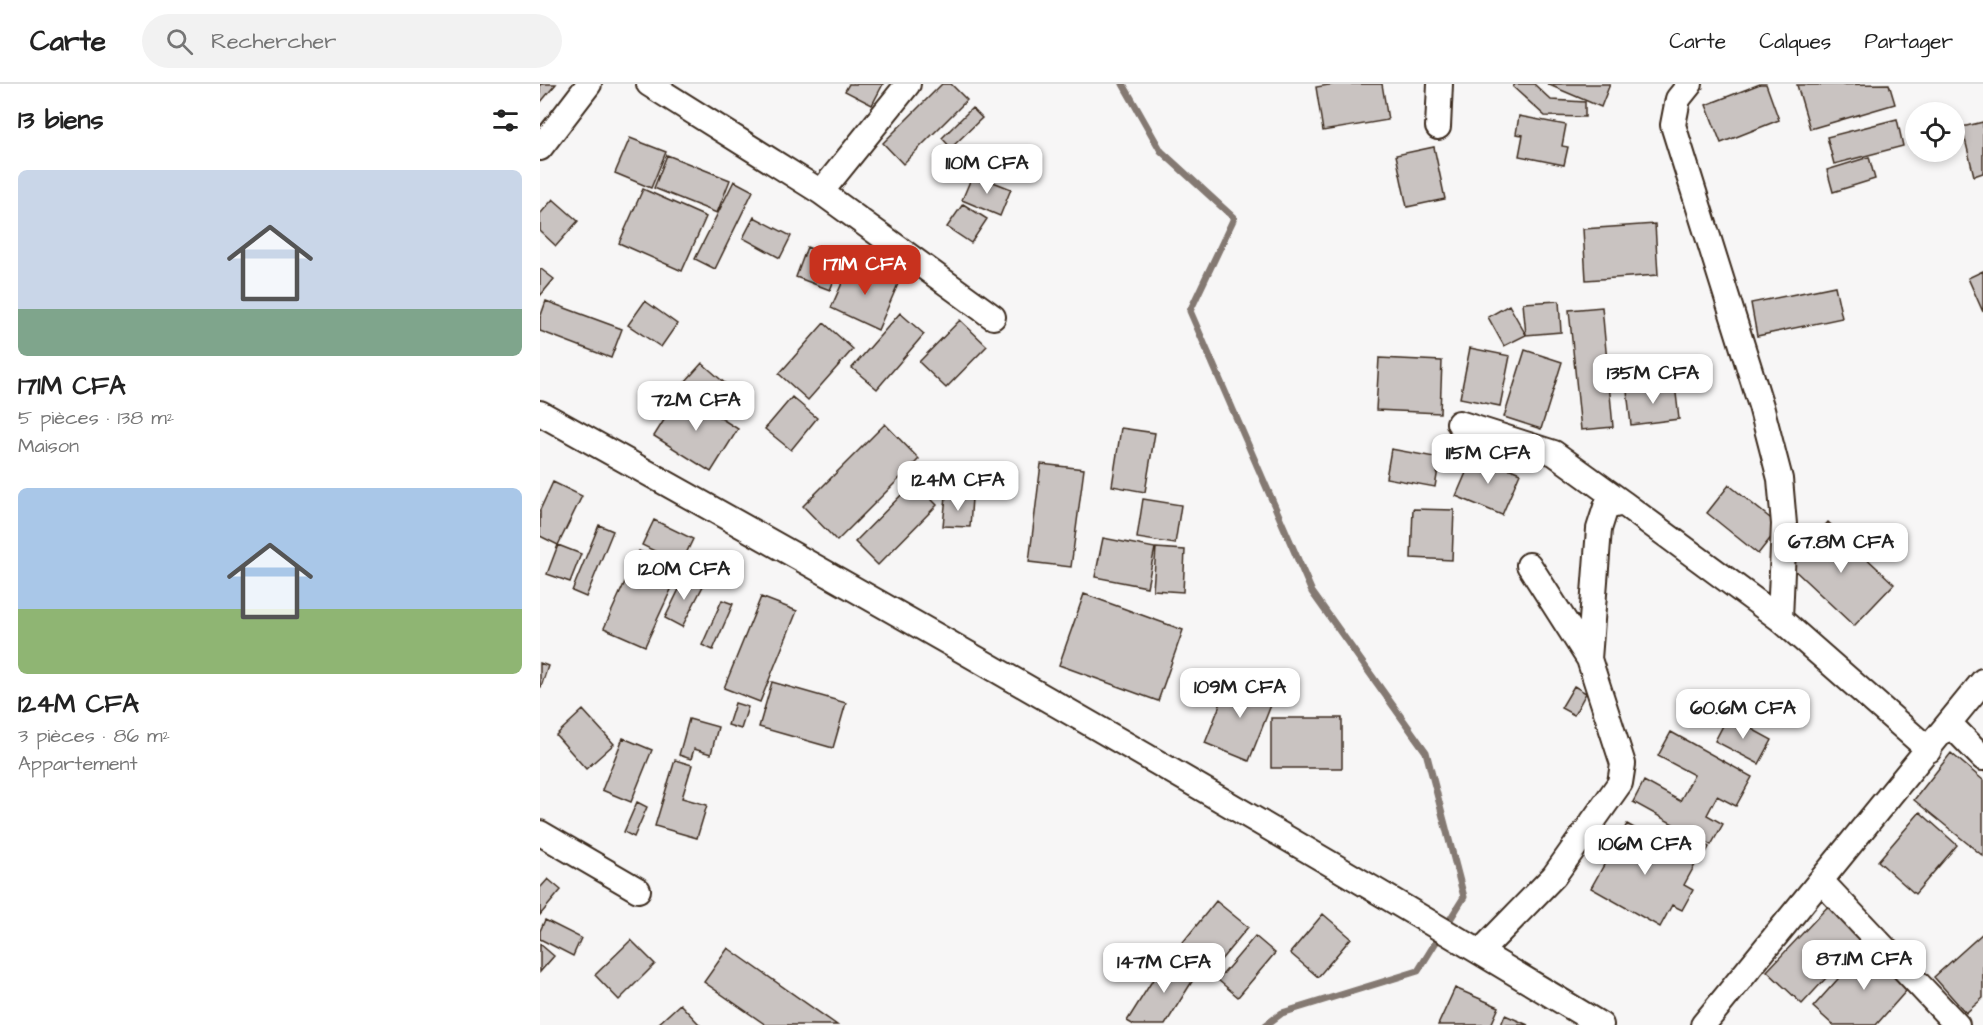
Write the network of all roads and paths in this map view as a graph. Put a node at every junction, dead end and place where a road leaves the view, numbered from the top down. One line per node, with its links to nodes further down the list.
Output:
1 (589, 84): 7 (street)
2 (649, 84): 8 (street)
3 (908, 84): 8 (street)
4 (1440, 84): 6 (street)
5 (1690, 84): 14 (street)
6 (1438, 127)
7 (540, 148)
8 (821, 192): 9 (street)
9 (993, 317)
10 (540, 413): 23 (street)
11 (1459, 423): 12 (street)
12 (1623, 502): 14 (street); 15 (street)
13 (1528, 565): 15 (street)
14 (1780, 619): 18 (street)
15 (1589, 659): 23 (street)
16 (1983, 681): 17 (street)
17 (1948, 723): 18 (street); 19 (street)
18 (1929, 750): 21 (street)
19 (1983, 758)
20 (540, 833): 22 (street)
21 (1821, 880): 25 (street); 26 (street)
22 (638, 890)
23 (1476, 948): 24 (street)
24 (1601, 1025)
25 (1703, 1025)
26 (1957, 1025)

